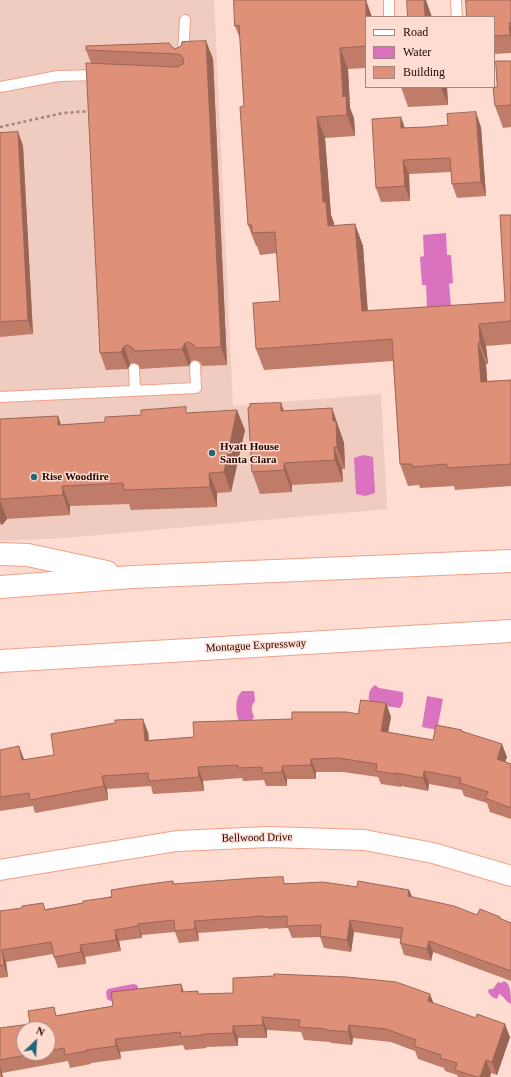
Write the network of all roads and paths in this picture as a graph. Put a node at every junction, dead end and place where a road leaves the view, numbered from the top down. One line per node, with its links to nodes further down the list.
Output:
1 (389, 0): 3 (lane)
2 (456, 0): 4 (lane)
3 (390, 16)
4 (457, 16)
5 (185, 20): 6 (lane)
6 (182, 60)
7 (108, 75): 8 (lane)
8 (0, 87)
9 (94, 111): 10 (path)
10 (0, 127)
11 (195, 366): 13 (lane)
12 (134, 369): 13 (lane)
13 (135, 390): 14 (lane)
14 (0, 397)
15 (0, 554): 17 (highway)
16 (511, 561): 17 (highway)
17 (132, 577): 18 (highway)
18 (0, 586)
19 (511, 631): 20 (highway, Montague Expressway)
20 (0, 661)
21 (0, 870): 22 (street, Bellwood Drive)
22 (511, 876)

